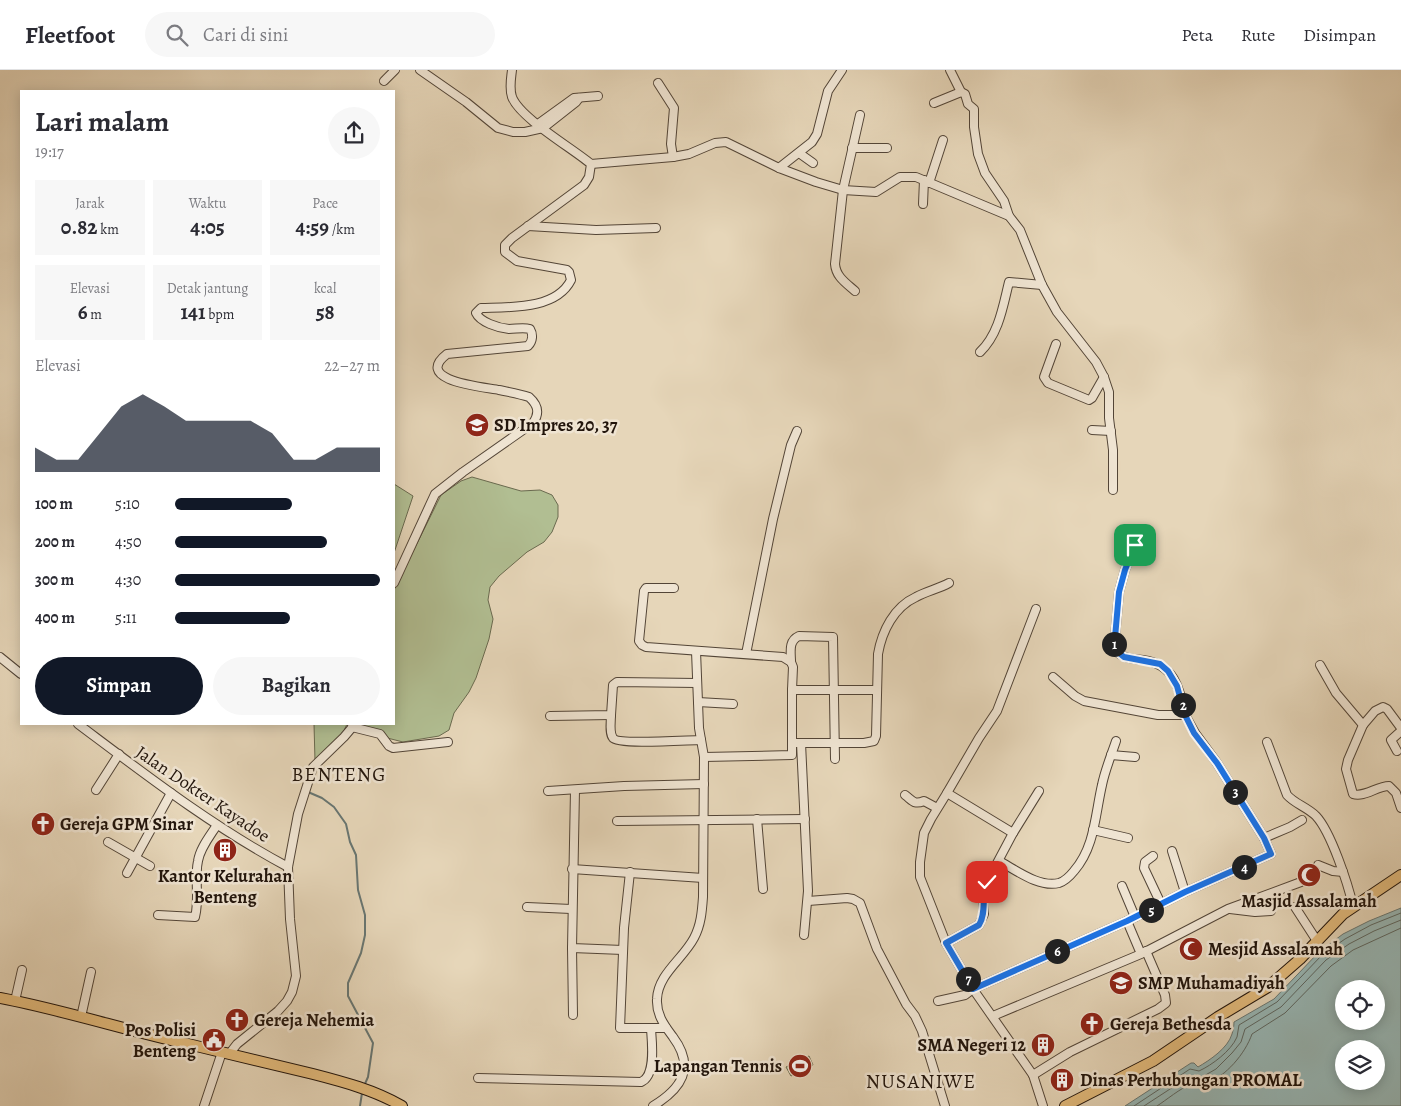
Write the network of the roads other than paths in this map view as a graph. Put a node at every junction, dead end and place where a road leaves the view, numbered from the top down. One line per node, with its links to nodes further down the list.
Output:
1 (395, 70): 6 (street)
2 (420, 70): 12 (street)
3 (512, 70): 12 (street)
4 (842, 70): 16 (street)
5 (950, 70): 8 (street)
6 (384, 81)
7 (658, 84): 17 (street)
8 (961, 92): 10 (street); 24 (street)
9 (598, 96): 12 (street)
10 (934, 103)
11 (860, 115): 14 (street)
12 (539, 127): 19 (street)
13 (943, 140): 21 (street)
14 (852, 148): 15 (street); 22 (street)
15 (887, 148)
16 (799, 153): 18 (street); 20 (street)
17 (673, 157): 19 (street); 20 (street)
18 (813, 163)
19 (591, 164): 25 (street)
20 (779, 168): 22 (street)
21 (926, 182): 22 (street); 23 (street); 24 (street)
22 (844, 190): 28 (street)
23 (924, 204)
24 (1009, 216): 27 (street)
25 (528, 226): 26 (street); 37 (street)
26 (656, 228)
27 (1042, 285): 30 (street); 31 (street)
28 (855, 291)
29 (1056, 344): 31 (street)
30 (980, 352)
31 (1104, 377): 34 (street)
32 (797, 430): 42 (street)
33 (1092, 430): 34 (street)
34 (1111, 430): 35 (street)
35 (1113, 490)
36 (1135, 545): 55 (street)
37 (395, 580)
38 (949, 583): 51 (street)
39 (674, 588): 41 (street)
40 (1036, 609): 82 (street)
41 (696, 651): 42 (street); 48 (street)
42 (746, 654): 44 (street)
43 (0, 657): 46 (street)
44 (791, 662): 49 (street); 50 (street)
45 (1320, 665): 58 (street)
46 (20, 673)
47 (1054, 677): 55 (street)
48 (696, 683): 52 (street); 54 (street)
49 (792, 690): 50 (street); 65 (street)
50 (835, 690): 51 (street); 67 (street)
51 (876, 690): 67 (street)
52 (698, 702): 53 (street); 61 (street)
53 (733, 704)
54 (611, 715): 56 (street); 61 (street)
55 (1185, 715): 95 (street)
56 (550, 716)
57 (79, 725): 69 (street, Jalan Dokter Kayadoe)
58 (1364, 725): 60 (street); 85 (street)
59 (353, 726): 63 (street); 103 (street)
60 (1401, 730): 68 (street)
61 (701, 740): 73 (street)
62 (1116, 741): 72 (street)
63 (448, 742)
64 (1267, 742): 106 (street)
65 (792, 743): 66 (street); 70 (street)
66 (801, 743): 67 (street); 71 (street)
67 (835, 744): 75 (street)
68 (1397, 751)
69 (118, 754): 77 (street); 81 (street, Jalan Dokter Kayadoe)
70 (792, 754): 71 (street); 73 (street)
71 (802, 754): 87 (street)
72 (1111, 755): 74 (street); 92 (street)
73 (704, 757): 76 (street)
74 (1135, 757)
75 (835, 759)
76 (704, 784): 79 (street); 88 (street)
77 (96, 790)
78 (548, 790): 79 (street)
79 (575, 790): 104 (street)
80 (1039, 791): 93 (street)
81 (170, 793): 91 (street, Jalan Dokter Kayadoe); 98 (street)
82 (948, 793): 84 (street); 93 (street)
83 (905, 795): 84 (street)
84 (937, 808): 127 (street)
85 (1401, 808)
86 (757, 819): 87 (street); 88 (street); 112 (street)
87 (805, 819): 114 (street)
88 (703, 820): 90 (street); 109 (street)
89 (1302, 820): 95 (street)
90 (617, 821)
91 (217, 825): 103 (street, Jalan Dokter Kayadoe); 122 (street)
92 (1093, 830): 94 (street); 100 (street)
93 (1014, 833): 100 (street)
94 (1128, 838)
95 (1264, 838): 113 (street)
96 (108, 842): 98 (street)
97 (1172, 851): 113 (street)
98 (136, 856): 102 (street); 107 (street)
99 (1153, 856): 115 (street)
100 (999, 861): 127 (street)
101 (1318, 865): 106 (street)
102 (150, 866)
103 (288, 868): 142 (street)
104 (572, 869): 105 (street); 119 (street)
105 (630, 872): 109 (street); 129 (street)
106 (1343, 872): 116 (street)
107 (127, 873)
108 (1401, 875): 116 (main road)
109 (703, 878): 141 (street)
110 (1301, 882): 120 (street)
111 (1122, 886): 123 (street)
112 (763, 889)
113 (1185, 892): 115 (street)
114 (808, 901): 125 (street); 148 (street)
115 (1162, 904): 123 (street)
116 (1353, 906): 126 (main road)
117 (527, 907): 119 (street)
118 (1295, 907): 126 (street)
119 (571, 909): 128 (street)
120 (1228, 909): 121 (street); 130 (street)
121 (1271, 910)
122 (158, 915)
123 (1135, 917): 124 (street)
124 (1127, 921): 130 (street); 133 (street)
125 (804, 935)
126 (1317, 941): 150 (main road)
127 (946, 943): 133 (street)
128 (572, 948): 129 (street); 137 (street)
129 (623, 950): 140 (street)
130 (1144, 952): 138 (street); 143 (street)
131 (22, 970): 135 (street)
132 (92, 972): 139 (street)
133 (973, 989): 136 (street); 138 (street)
134 (0, 998): 135 (main road)
135 (15, 1001): 139 (main road)
136 (938, 1001)
137 (573, 1014)
138 (993, 1016): 143 (street)
139 (81, 1017): 142 (main road)
140 (651, 1028): 141 (street); 144 (street)
141 (666, 1028): 147 (street)
142 (226, 1052): 145 (street); 146 (main road)
143 (1033, 1075): 149 (street)
144 (478, 1078)
145 (204, 1106)
146 (402, 1106)
147 (653, 1106)
148 (945, 1106)
149 (1043, 1106)
150 (1065, 1106)

